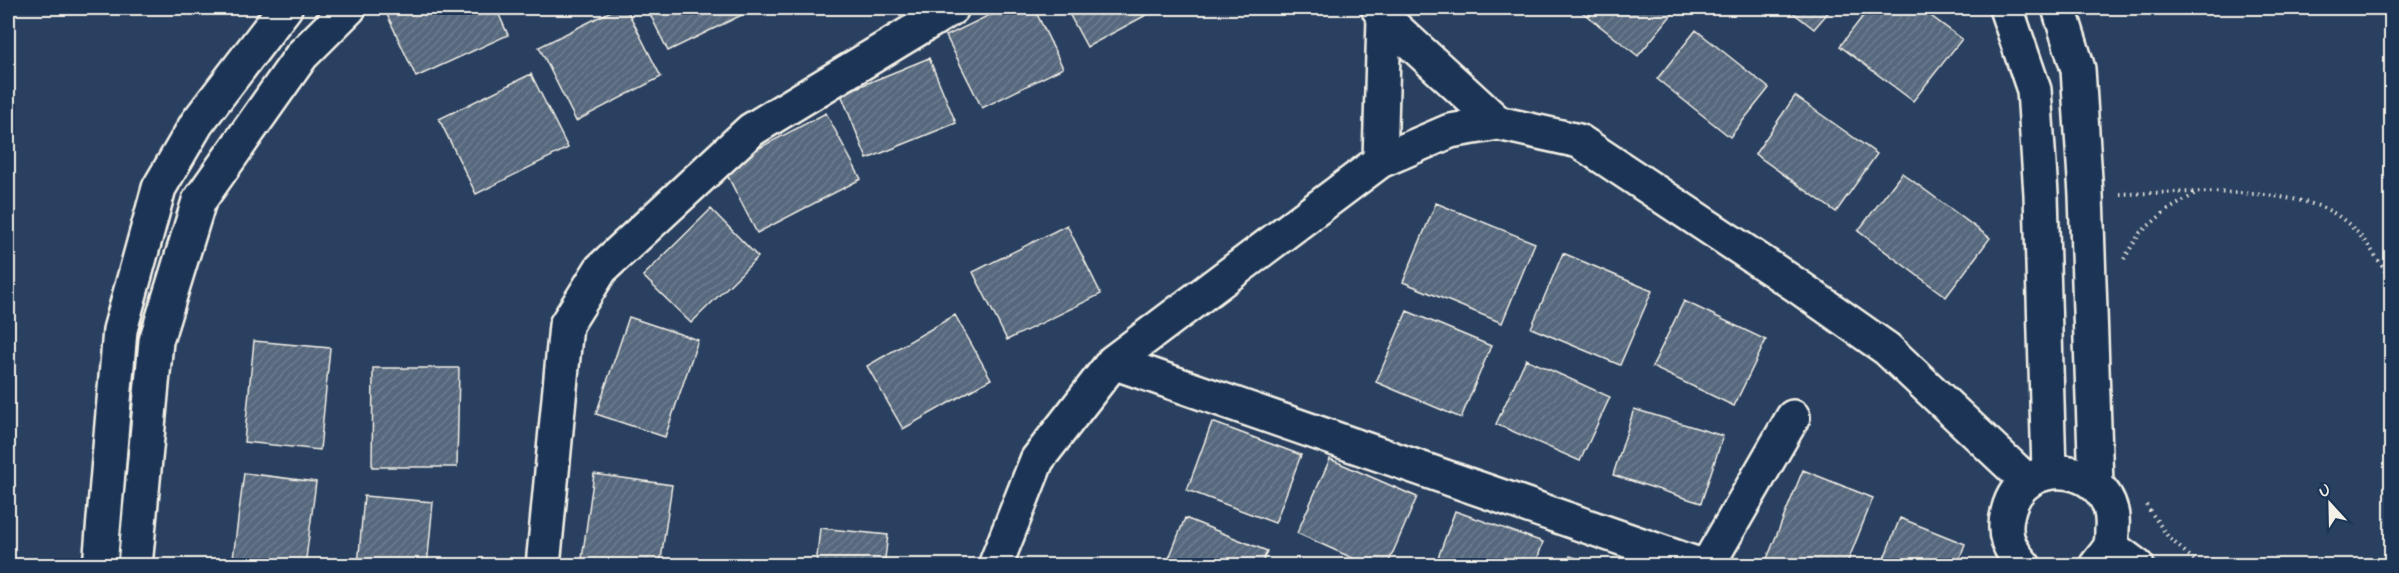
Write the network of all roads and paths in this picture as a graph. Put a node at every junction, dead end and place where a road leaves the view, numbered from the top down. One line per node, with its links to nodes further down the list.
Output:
1 (349, 8): 7 (street)
2 (952, 8): 23 (street)
3 (2006, 8): 18 (street)
4 (2059, 8): 11 (street)
5 (1381, 13): 8 (street); 9 (street)
6 (278, 15): 7 (street); 14 (street)
7 (302, 55): 15 (street)
8 (1498, 123): 9 (street); 18 (street)
9 (1380, 161): 16 (street)
10 (2197, 193): 11 (path); 12 (path); 13 (path)
11 (2086, 195): 19 (street)
12 (2122, 263)
13 (2391, 282)
14 (120, 330): 15 (street); 21 (street)
15 (156, 340): 22 (street)
16 (1113, 363): 24 (street); 25 (street)
17 (1793, 417): 25 (street)
18 (2038, 476): 19 (street); 26 (street)
19 (2096, 484): 20 (street)
20 (2103, 556): 27 (street)
21 (100, 566)
22 (135, 566)
23 (543, 566)
24 (995, 566)
25 (1704, 566)
26 (2024, 566)
27 (2137, 566)

